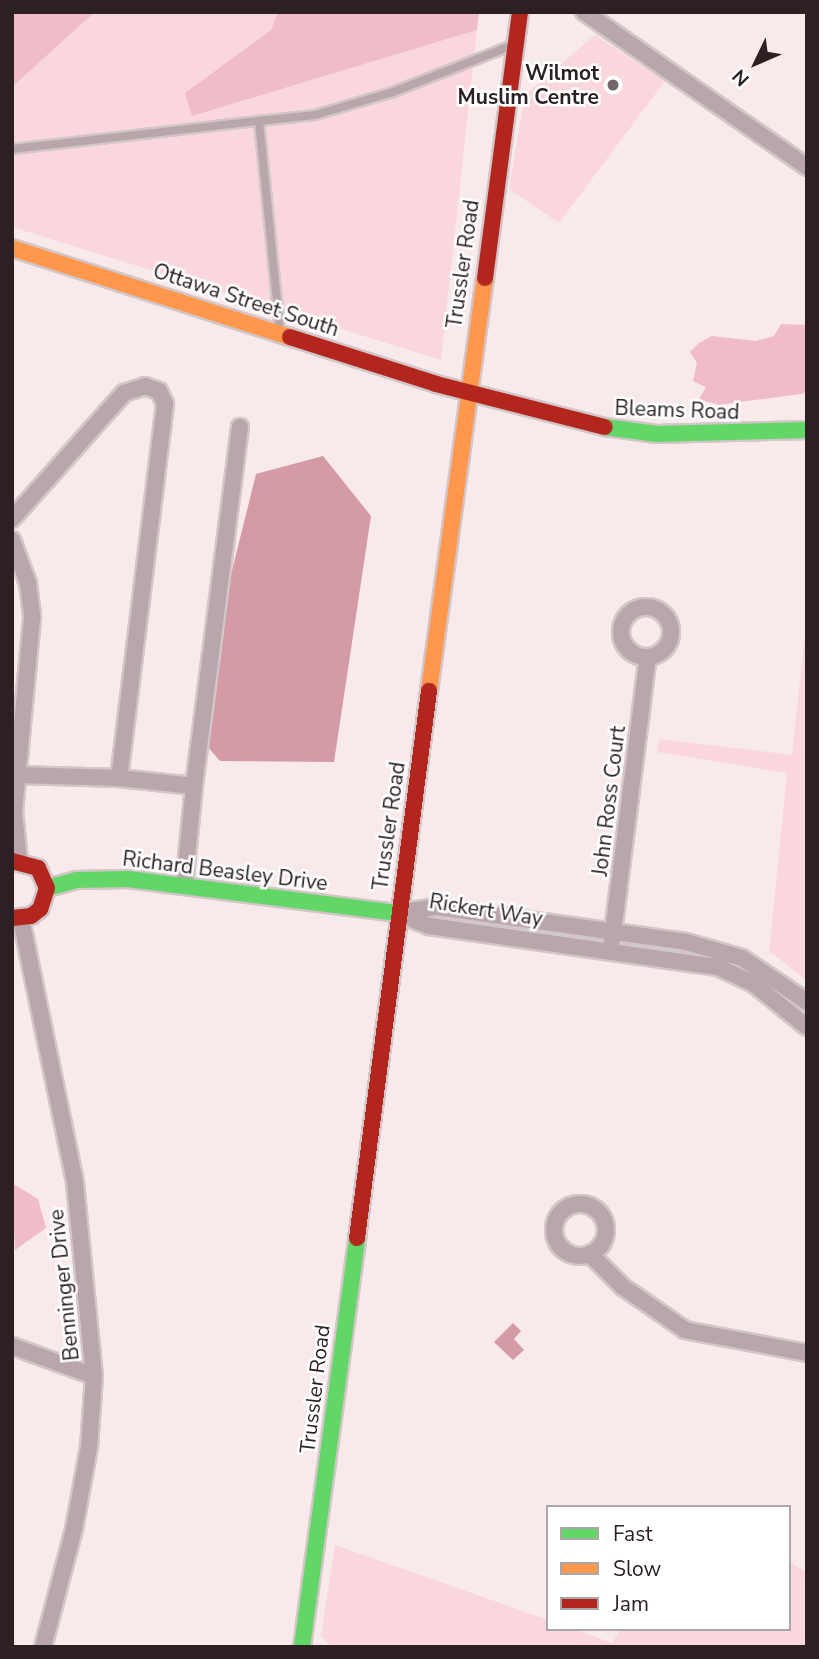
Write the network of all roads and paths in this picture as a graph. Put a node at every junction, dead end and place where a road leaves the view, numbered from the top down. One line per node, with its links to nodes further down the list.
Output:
1 (520, 12): 3 (main road, Trussler Road)
2 (584, 12): 6 (street)
3 (515, 44): 4 (lane); 9 (main road, Trussler Road)
4 (259, 121): 5 (lane); 8 (lane)
5 (12, 149)
6 (807, 167)
7 (12, 248): 8 (main road, Ottawa Street South)
8 (280, 333): 9 (main road, Ottawa Street South)
9 (467, 392): 11 (main road, Bleams Road); 21 (main road, Trussler Road)
10 (240, 427): 17 (street)
11 (807, 430)
12 (12, 519): 16 (street)
13 (12, 540): 15 (street)
14 (648, 657): 23 (street, John Ross Court)
15 (18, 775): 16 (street); 18 (street)
16 (119, 778): 17 (street)
17 (194, 786): 19 (street)
18 (15, 860): 20 (main road)
19 (184, 886): 20 (main road, Richard Beasley Drive); 21 (main road, Richard Beasley Drive)
20 (47, 888): 22 (main road)
21 (398, 913): 23 (street, Rickert Way); 24 (street, Rickert Way); 32 (main road, Trussler Road)
22 (17, 918): 30 (street, Benninger Drive)
23 (613, 931): 24 (street, John Ross Court); 25 (street, Rickert Way)
24 (610, 950): 26 (street, Rickert Way)
25 (807, 1002)
26 (807, 1027)
27 (590, 1254): 29 (street)
28 (12, 1346): 30 (street)
29 (807, 1353)
30 (94, 1376): 31 (street, Benninger Drive)
31 (43, 1647)
32 (302, 1647)

